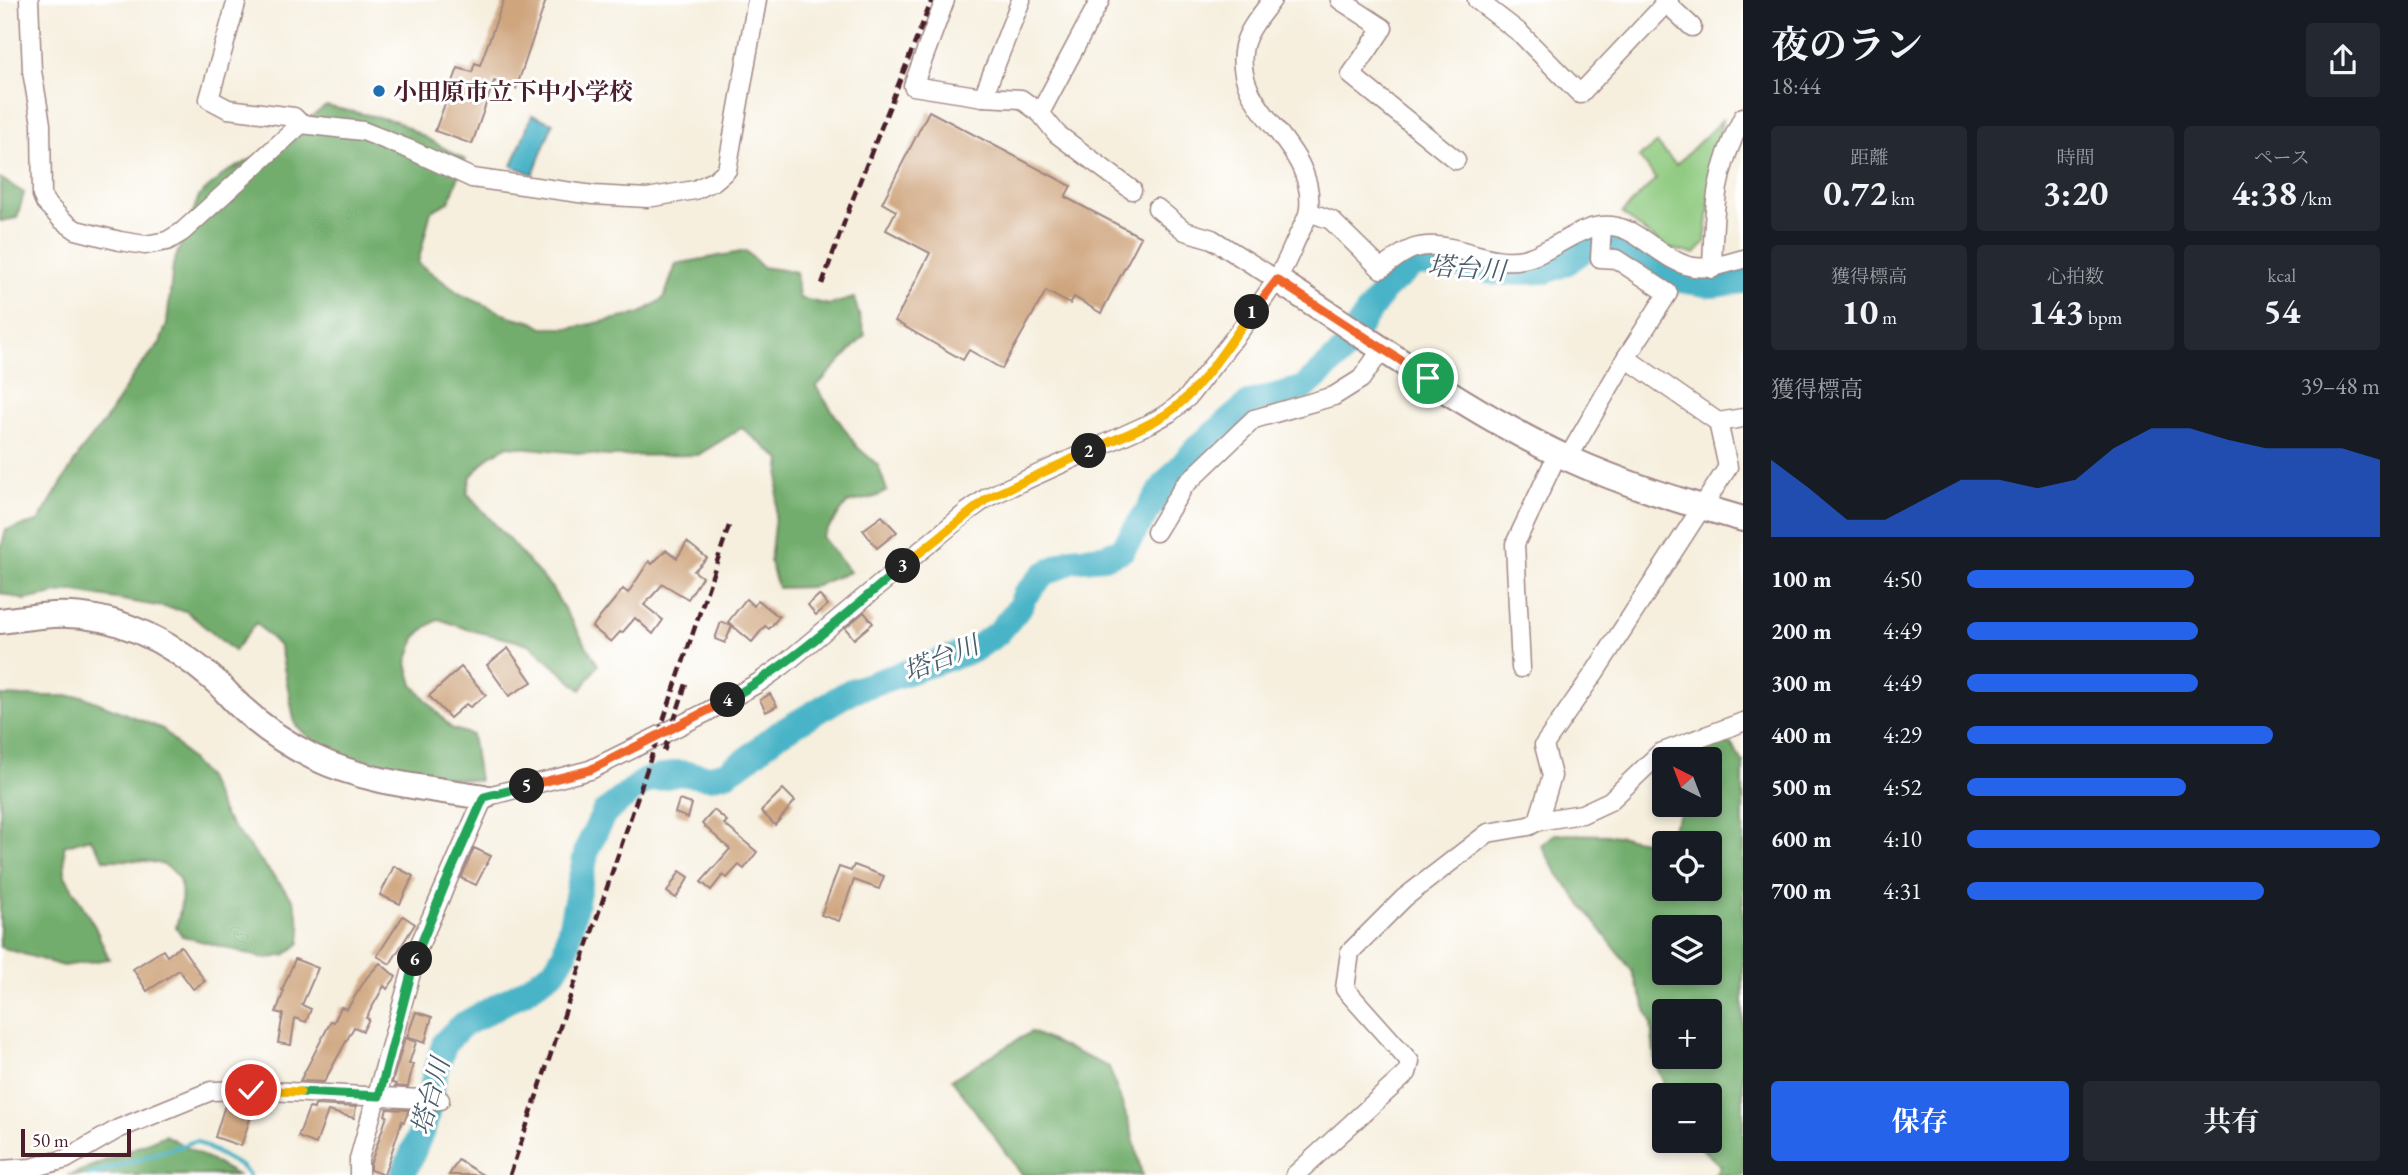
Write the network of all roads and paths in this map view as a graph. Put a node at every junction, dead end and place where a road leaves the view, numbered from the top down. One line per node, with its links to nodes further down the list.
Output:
1 (29, 0): 15 (street)
2 (237, 0): 15 (street)
3 (757, 0): 15 (street)
4 (945, 0): 12 (street)
5 (1021, 0): 12 (street)
6 (1100, 0): 13 (street)
7 (1272, 0): 19 (street)
8 (1340, 0): 16 (street)
9 (1478, 0): 10 (street)
10 (1666, 1): 11 (street)
11 (1692, 27)
12 (983, 97): 13 (street)
13 (1040, 113): 17 (street)
14 (1743, 117): 22 (street)
15 (301, 124)
16 (1456, 160)
17 (1132, 190)
18 (1157, 208): 23 (street)
19 (1309, 212): 20 (street); 23 (street)
20 (1602, 227): 22 (street); 25 (street)
21 (1743, 259): 22 (street)
22 (1712, 268)
23 (1277, 280): 24 (street); 35 (street)
24 (1379, 345): 28 (street); 31 (street)
25 (1626, 358): 27 (street); 28 (street)
26 (1743, 418): 27 (street)
27 (1718, 422): 29 (street)
28 (1563, 456): 29 (street); 33 (street)
29 (1702, 507): 30 (street); 36 (street)
30 (1743, 519)
31 (1156, 532)
32 (0, 621): 35 (street)
33 (1521, 668)
34 (1743, 722): 36 (street)
35 (484, 797): 37 (street)
36 (1538, 821): 41 (street)
37 (379, 1096): 38 (street); 39 (street); 40 (street)
38 (431, 1100)
39 (0, 1170)
40 (359, 1175)
41 (1295, 1175)

